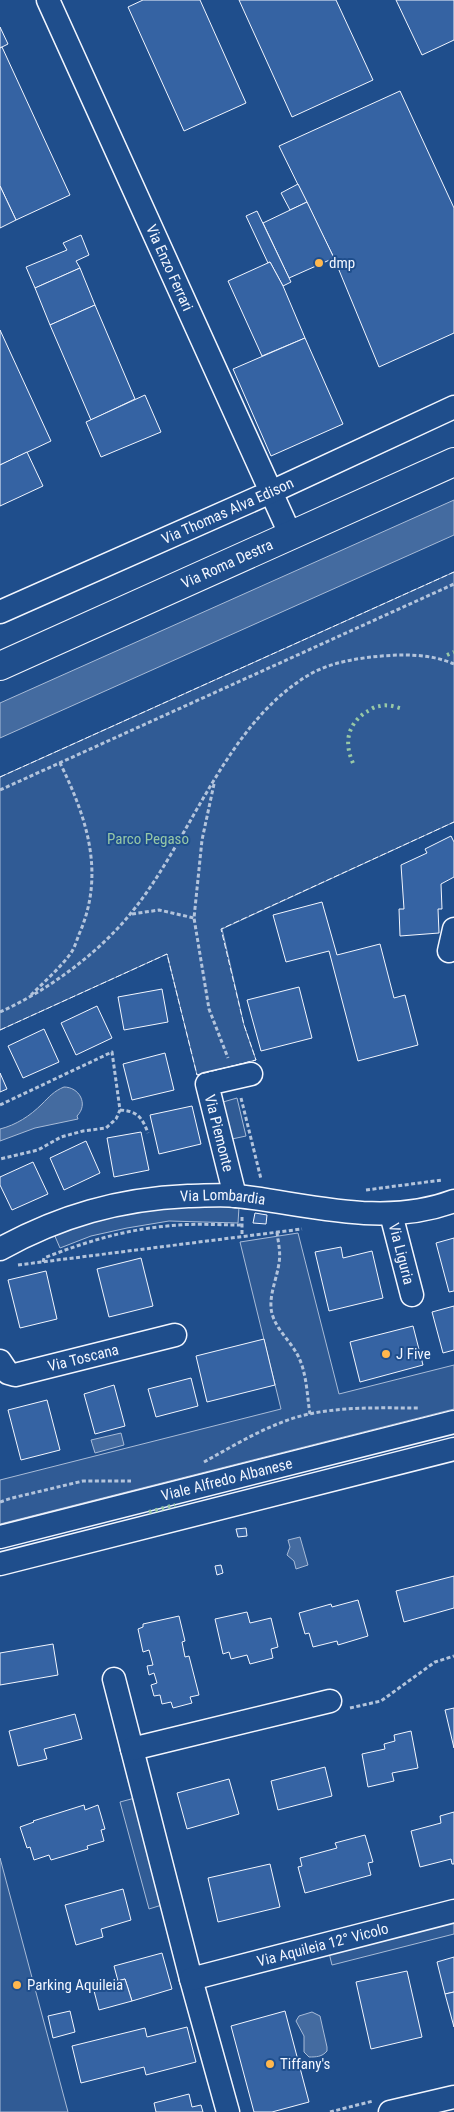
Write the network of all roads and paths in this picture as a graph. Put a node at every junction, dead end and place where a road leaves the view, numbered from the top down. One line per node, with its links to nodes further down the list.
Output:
1 (48, 0): 4 (street, Via Enzo Ferrari)
2 (454, 407): 4 (street, Via Thomas Alva Edison)
3 (454, 462): 5 (main road, Via Roma Destra)
4 (271, 492): 5 (street, Via Enzo Ferrari); 7 (street, Via Thomas Alva Edison)
5 (291, 536): 9 (main road, Via Roma Destra)
6 (454, 584): 10 (path)
7 (0, 612)
8 (454, 664): 11 (path)
9 (0, 666)
10 (60, 763): 12 (path); 17 (path)
11 (215, 781): 13 (path); 14 (path)
12 (0, 790)
13 (131, 914): 14 (path); 17 (path)
14 (194, 918): 19 (path)
15 (454, 929): 16 (street)
16 (449, 951)
17 (26, 1001): 18 (path)
18 (0, 1012)
19 (241, 1070): 28 (street, Via Piemonte)
20 (240, 1093): 25 (path)
21 (0, 1105): 22 (path)
22 (120, 1110): 23 (path); 24 (path)
23 (148, 1133)
24 (0, 1159)
25 (262, 1185)
26 (364, 1190): 27 (path)
27 (452, 1190): 29 (street, Via Lombardia)
28 (235, 1196): 29 (street, Via Lombardia); 33 (street, Via Lombardia)
29 (391, 1214): 35 (street, Via Liguria)
30 (241, 1226): 34 (path)
31 (304, 1228): 32 (path)
32 (277, 1232): 34 (path); 39 (path)
33 (5, 1258): 34 (path)
34 (43, 1262)
35 (412, 1295)
36 (175, 1336): 37 (street, Via Toscana)
37 (0, 1360)
38 (421, 1408): 39 (path)
39 (310, 1414): 42 (path)
40 (454, 1422): 45 (street, Viale Alfredo Albanese)
41 (454, 1449): 46 (street, Viale Alfredo Albanese)
42 (196, 1466)
43 (137, 1481): 44 (path)
44 (0, 1502)
45 (0, 1536)
46 (0, 1564)
47 (454, 1656): 49 (path)
48 (114, 1679): 50 (street)
49 (330, 1701): 50 (street)
50 (132, 1749): 52 (street)
51 (454, 1911): 52 (street, Via Aquileia 12° Vicolo)
52 (191, 1979): 54 (street)
53 (454, 2097): 55 (street)
54 (228, 2112)
55 (390, 2112)

